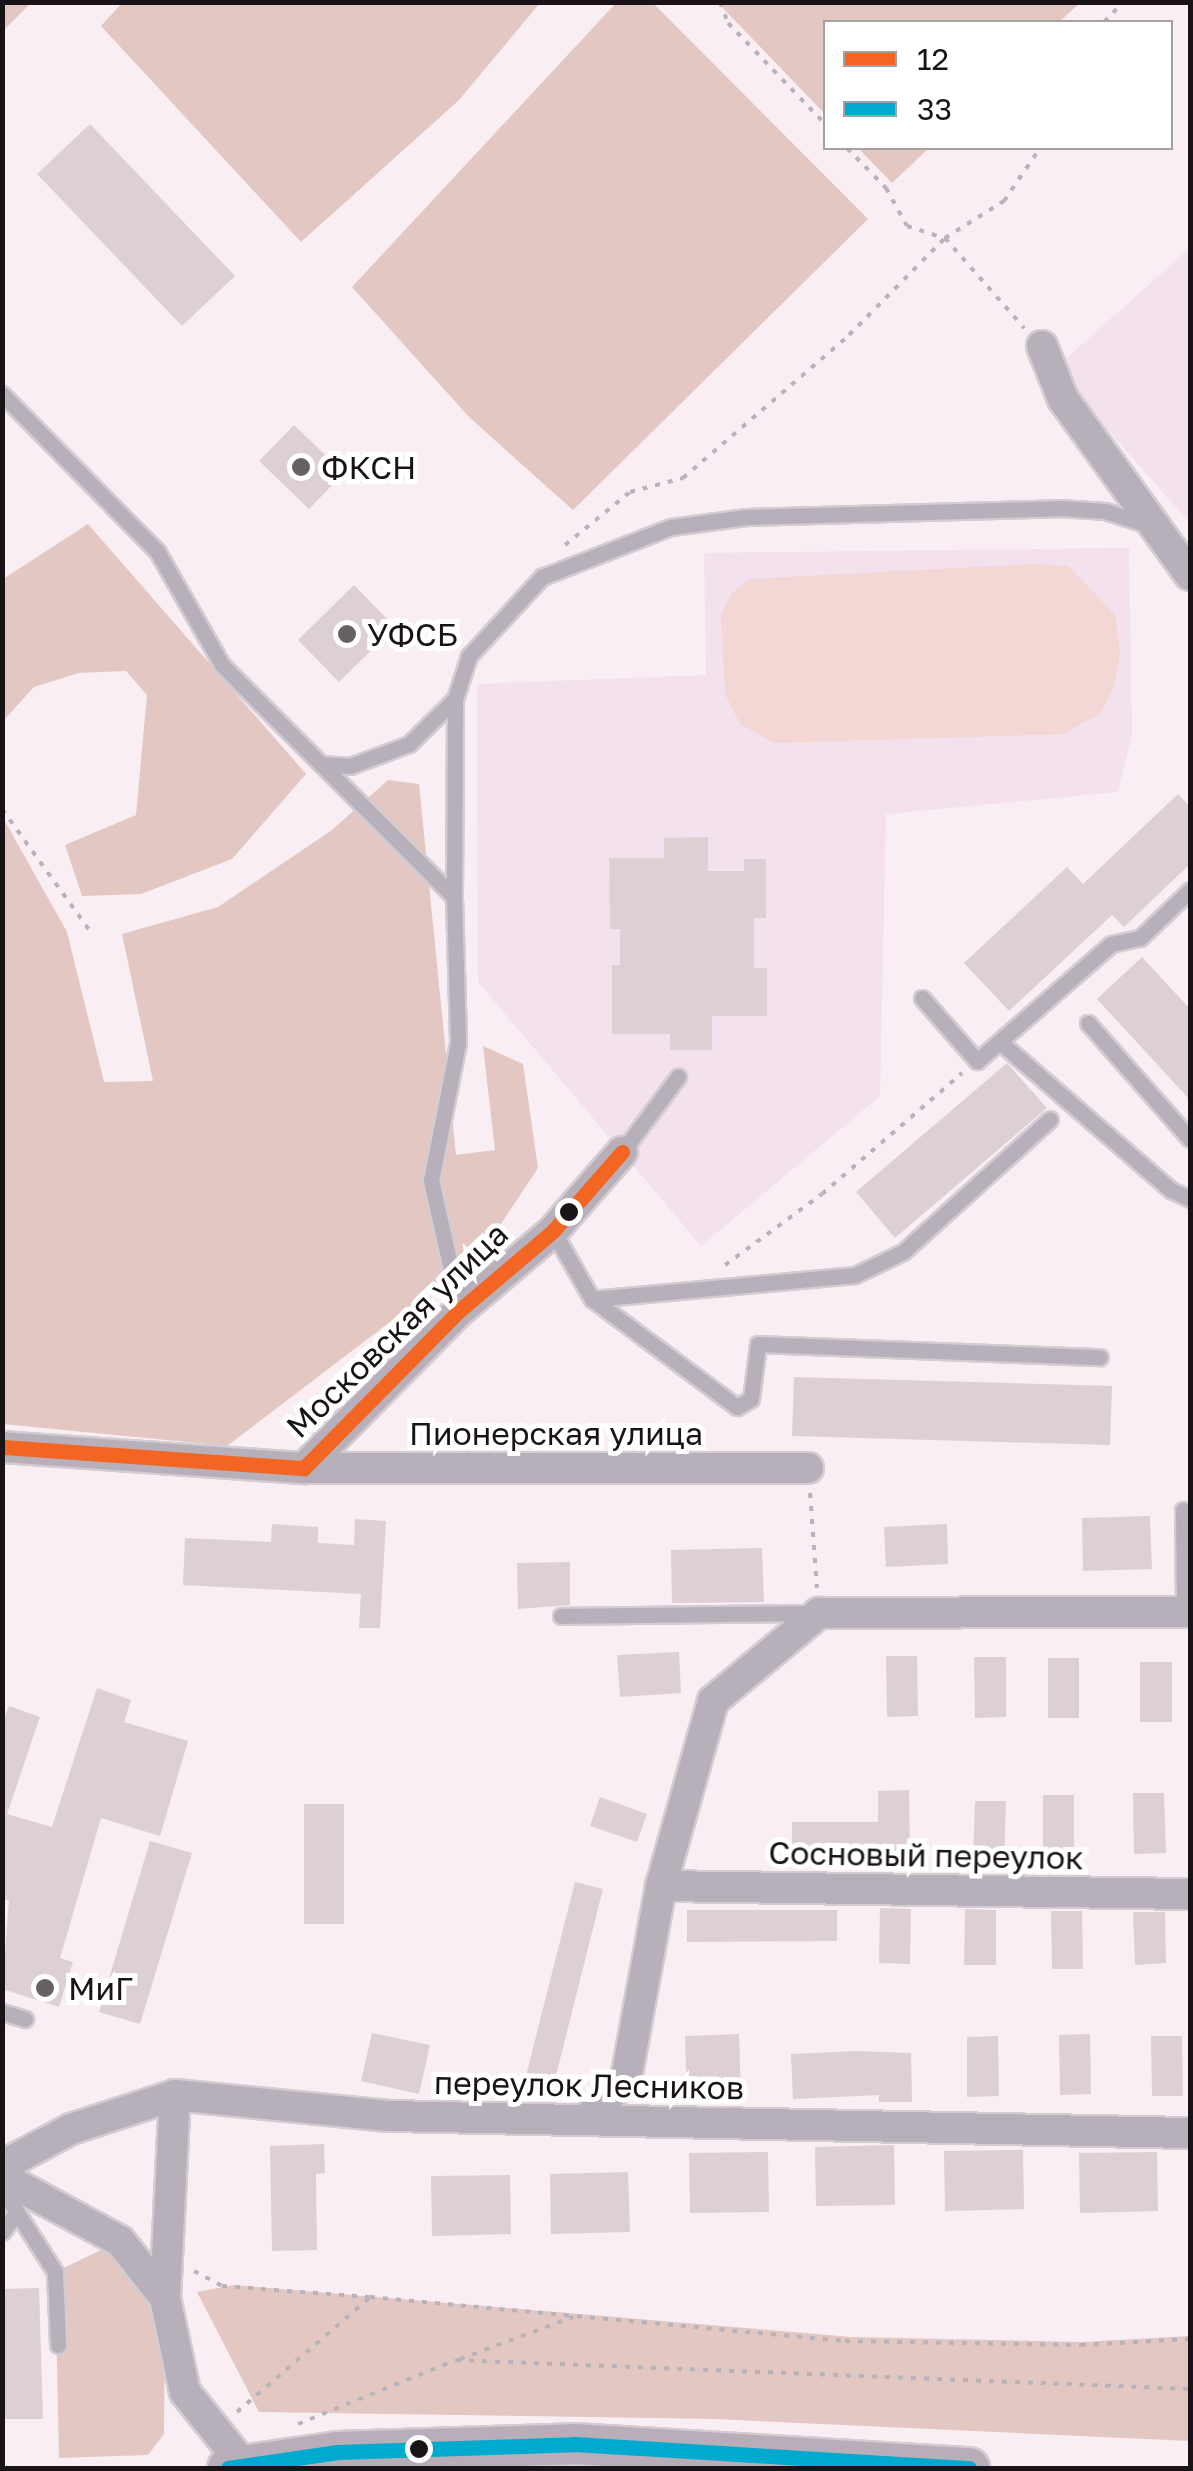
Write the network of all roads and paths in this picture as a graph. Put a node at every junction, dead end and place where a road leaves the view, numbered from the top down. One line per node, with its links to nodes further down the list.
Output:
1 (720, 2): 2 (path)
2 (823, 122)
3 (849, 150): 5 (path)
4 (1039, 150): 5 (path)
5 (945, 238): 6 (path); 10 (path)
6 (1042, 346): 8 (street)
7 (2, 394): 12 (lane)
8 (1157, 527): 9 (street); 10 (lane)
9 (1190, 576)
10 (542, 577): 11 (lane)
11 (455, 700): 12 (lane); 15 (lane)
12 (321, 764): 15 (lane)
13 (2, 810): 16 (path)
14 (1190, 890): 19 (lane)
15 (454, 897): 29 (lane)
16 (90, 931)
17 (922, 998): 20 (lane)
18 (1088, 1022): 23 (lane)
19 (1000, 1042): 20 (lane); 25 (lane)
20 (977, 1060): 27 (path)
21 (678, 1078): 24 (lane)
22 (1050, 1119): 28 (lane)
23 (1190, 1138)
24 (622, 1152): 26 (street, Московская улица)
25 (1190, 1199)
26 (553, 1230): 28 (lane); 29 (street, Московская улица)
27 (710, 1271)
28 (592, 1298): 30 (lane)
29 (460, 1310): 32 (street, Московская улица)
30 (1100, 1357)
31 (2, 1447): 32 (street, Московская улица)
32 (304, 1468): 33 (street, Пионерская улица)
33 (808, 1468): 36 (path)
34 (1183, 1510): 35 (lane)
35 (1187, 1612): 36 (street)
36 (819, 1613): 37 (lane); 38 (street)
37 (561, 1616)
38 (661, 1886): 39 (street, Сосновый переулок); 43 (street)
39 (1190, 1894)
40 (2, 2012): 41 (lane)
41 (25, 2019)
42 (176, 2095): 43 (street, переулок Лесников); 45 (street, переулок Лесников); 50 (street)
43 (588, 2118): 44 (street, переулок Лесников)
44 (1190, 2133)
45 (2, 2166)
46 (2, 2177): 52 (street)
47 (2, 2189): 48 (lane)
48 (17, 2212): 49 (lane); 55 (lane)
49 (2, 2232)
50 (167, 2257): 51 (path); 52 (street)
51 (370, 2297): 53 (path); 59 (path)
52 (166, 2298): 59 (street)
53 (579, 2315): 54 (path); 56 (path)
54 (1190, 2338)
55 (58, 2346)
56 (456, 2360): 57 (path); 58 (path)
57 (1190, 2389)
58 (290, 2427)
59 (222, 2450): 60 (main road)
60 (245, 2467): 61 (main road)
61 (969, 2468)

